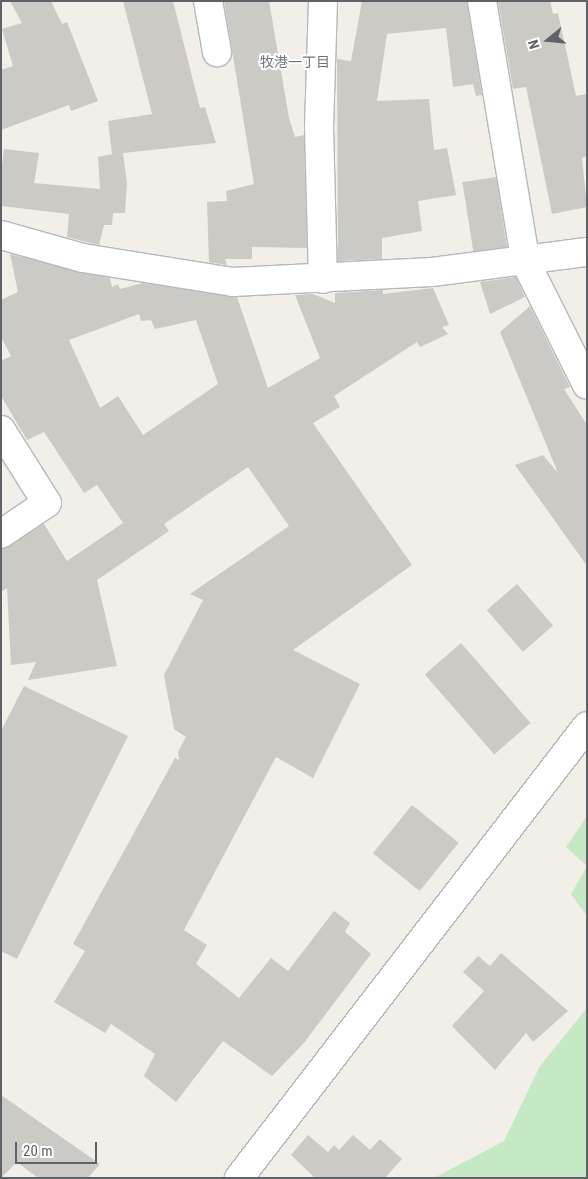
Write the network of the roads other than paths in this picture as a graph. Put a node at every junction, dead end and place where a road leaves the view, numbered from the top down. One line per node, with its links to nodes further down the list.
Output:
1 (208, 1): 4 (street)
2 (323, 1): 8 (street)
3 (482, 1): 7 (street)
4 (217, 52)
5 (1, 235): 8 (street)
6 (587, 252): 7 (street)
7 (526, 263): 8 (street); 9 (street)
8 (324, 279)
9 (587, 385)
10 (1, 430): 11 (street)
11 (1, 534)
12 (587, 726): 13 (street)
13 (239, 1178)

